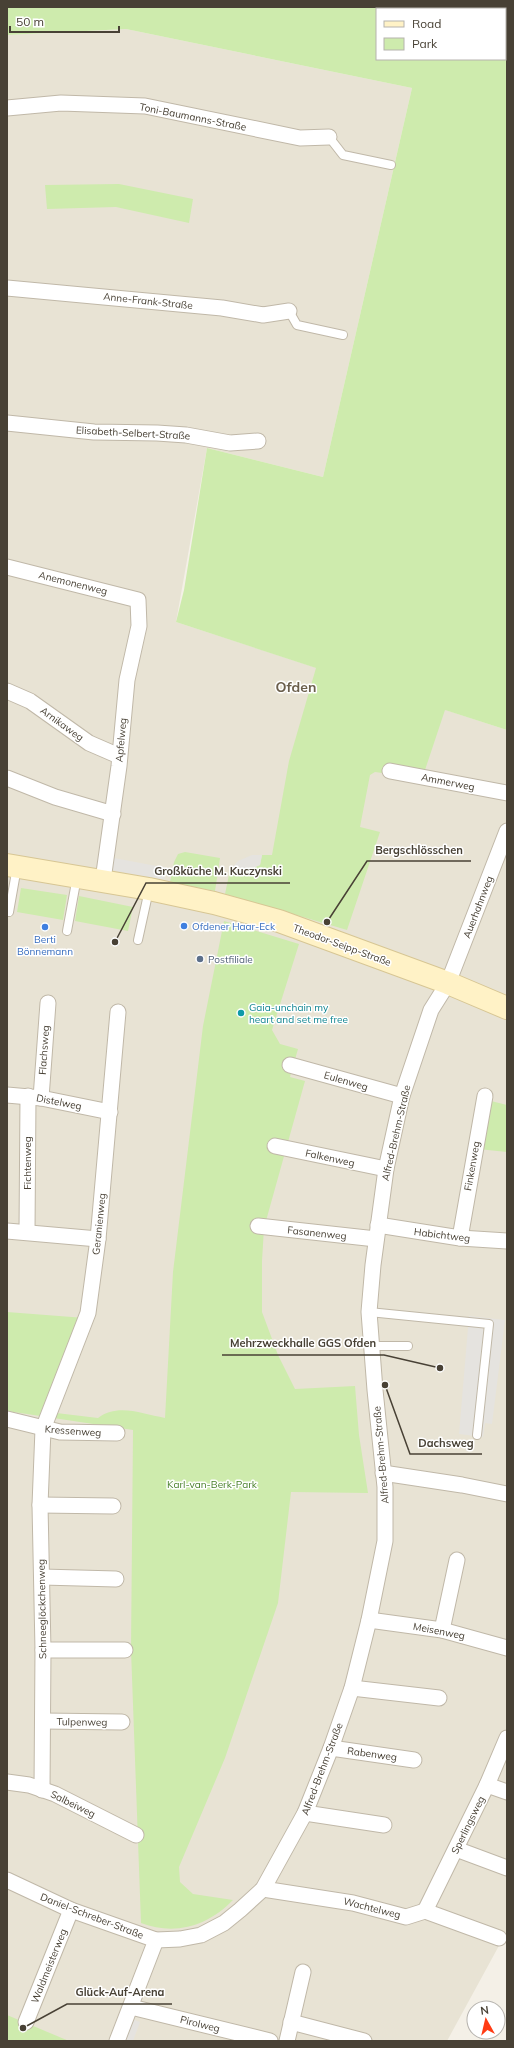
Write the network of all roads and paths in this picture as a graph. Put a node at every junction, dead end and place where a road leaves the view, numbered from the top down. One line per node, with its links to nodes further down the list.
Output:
1 (7, 108): 2 (street, Toni-Baumanns-Straße)
2 (329, 137): 3 (lane)
3 (391, 165)
4 (7, 288): 5 (street, Anne-Frank-Straße)
5 (290, 311): 6 (lane)
6 (342, 335)
7 (7, 423): 8 (street, Elisabeth-Selbert-Straße)
8 (258, 441)
9 (7, 567): 10 (street, Anemonenweg)
10 (138, 600): 12 (street, Apfelweg)
11 (7, 691): 12 (street, Arnikaweg)
12 (119, 761): 16 (street, Apfelweg)
13 (390, 771): 15 (street, Ammerweg)
14 (7, 778): 16 (street)
15 (507, 793)
16 (113, 814): 20 (street, Apfelweg)
17 (507, 831): 25 (street, Auerhahnweg)
18 (12, 866): 19 (street, Theodor-Seipp-Straße); 22 (lane)
19 (77, 876): 20 (street, Theodor-Seipp-Straße); 23 (lane)
20 (103, 880): 21 (street, Theodor-Seipp-Straße)
21 (149, 889): 24 (lane); 25 (street, Theodor-Seipp-Straße)
22 (10, 912)
23 (67, 931)
24 (138, 940)
25 (448, 983): 27 (street, Theodor-Seipp-Straße); 31 (street, Alfred-Brehm-Straße)
26 (48, 1003): 33 (street, Flachsweg)
27 (507, 1008)
28 (118, 1012): 34 (street, Geranienweg)
29 (290, 1065): 31 (street, Eulenweg)
30 (7, 1095): 33 (street, Distelweg)
31 (402, 1096): 36 (street, Alfred-Brehm-Straße)
32 (485, 1096): 41 (street, Finkenweg)
33 (34, 1097): 34 (street, Distelweg); 39 (street, Fichtenweg)
34 (110, 1112): 42 (street, Geranienweg)
35 (275, 1146): 36 (street, Falkenweg)
36 (386, 1169): 40 (street, Alfred-Brehm-Straße)
37 (258, 1226): 40 (street, Fasanenweg)
38 (7, 1231): 39 (street)
39 (27, 1231): 42 (street)
40 (377, 1232): 41 (street, Habichtweg); 44 (street, Alfred-Brehm-Straße)
41 (460, 1238): 43 (street, Habichtweg)
42 (98, 1239): 48 (street, Geranienweg)
43 (507, 1241)
44 (369, 1312): 45 (street, Alfred-Brehm-Straße); 50 (lane)
45 (371, 1346): 46 (lane); 51 (street, Alfred-Brehm-Straße)
46 (408, 1346)
47 (7, 1419): 48 (street, Kressenweg)
48 (43, 1429): 49 (street, Kressenweg); 53 (street, Schneeglöckchenweg)
49 (117, 1433)
50 (477, 1435)
51 (383, 1473): 52 (street); 58 (street, Alfred-Brehm-Straße)
52 (507, 1494)
53 (40, 1505): 54 (street); 56 (street, Schneeglöckchenweg)
54 (113, 1506)
55 (457, 1560): 59 (street)
56 (42, 1577): 57 (street); 61 (street, Schneeglöckchenweg)
57 (116, 1579)
58 (369, 1620): 59 (street, Meisenweg); 63 (street, Alfred-Brehm-Straße)
59 (442, 1630): 60 (street, Meisenweg)
60 (507, 1648)
61 (43, 1650): 62 (street); 65 (street, Schneeglöckchenweg)
62 (124, 1650)
63 (352, 1688): 64 (street); 68 (street, Alfred-Brehm-Straße)
64 (439, 1698)
65 (43, 1721): 66 (street, Tulpenweg); 72 (street, Schneeglöckchenweg)
66 (122, 1722)
67 (507, 1738): 71 (street, Sperlingsweg)
68 (331, 1748): 69 (street, Rabenweg); 74 (street, Alfred-Brehm-Straße)
69 (414, 1760)
70 (7, 1782): 72 (street, Salbeiweg)
71 (487, 1785): 73 (street); 77 (street, Sperlingsweg)
72 (42, 1790): 76 (street, Salbeiweg)
73 (507, 1792)
74 (305, 1813): 75 (street); 80 (street, Alfred-Brehm-Straße)
75 (384, 1825)
76 (136, 1835)
77 (456, 1849): 78 (street); 82 (street, Sperlingsweg)
78 (507, 1868)
79 (7, 1880): 81 (street, Daniel-Schreber-Straße)
80 (263, 1888): 82 (street, Wachtelweg); 84 (street, Alfred-Brehm-Straße)
81 (71, 1910): 84 (street, Daniel-Schreber-Straße); 87 (street, Waldmeisterweg)
82 (425, 1911): 83 (street)
83 (499, 1938)
84 (156, 1940): 86 (street)
85 (303, 1972): 88 (street)
86 (131, 2007): 90 (street); 91 (street, Pirolweg)
87 (26, 2022)
88 (291, 2022): 89 (street); 92 (street)
89 (323, 2036): 93 (street)
90 (117, 2041)
91 (270, 2041)
92 (287, 2041)
93 (364, 2041)

